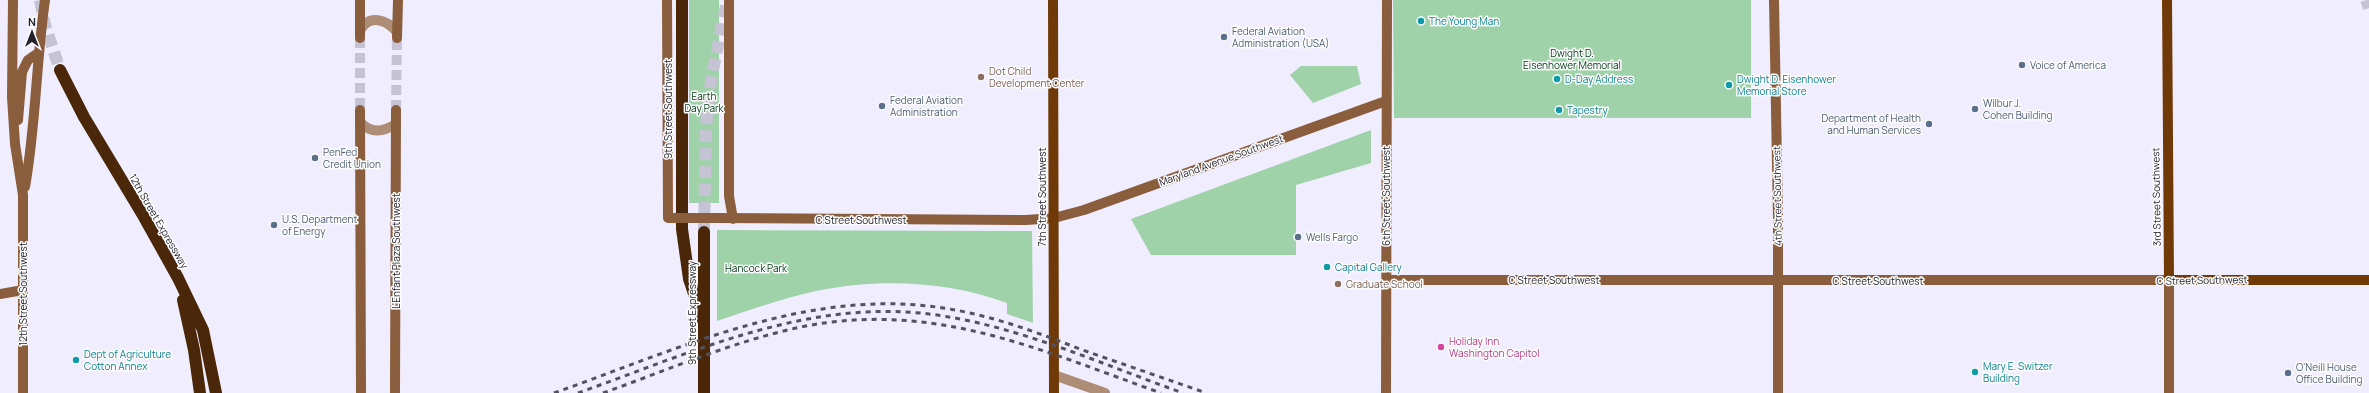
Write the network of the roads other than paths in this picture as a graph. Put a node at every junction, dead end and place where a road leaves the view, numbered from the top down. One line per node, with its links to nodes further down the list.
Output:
1 (13, 0): 19 (street, 12th Street Southwest)
2 (45, 0): 12 (street, 12th Street Southwest)
3 (360, 0): 4 (street)
4 (398, 0)
5 (668, 0): 21 (street, 9th Street Southwest)
6 (682, 0): 34 (highway)
7 (729, 0): 23 (street)
8 (1054, 0): 22 (main road, 7th Street Southwest)
9 (1387, 0): 14 (street, 6th Street Southwest)
10 (1774, 0): 31 (street, 4th Street Southwest)
11 (2167, 0): 28 (main road, 3rd Street Southwest)
12 (38, 53): 19 (street); 20 (street, 12th Street Southwest)
13 (60, 70): 26 (highway, 12th Street Expressway)
14 (1386, 101): 22 (street, Maryland Avenue Southwest); 27 (street, 6th Street Southwest)
15 (360, 110): 17 (street)
16 (396, 110): 18 (street, L'Enfant Plaza Southwest)
17 (360, 122): 18 (street); 39 (street)
18 (396, 124): 40 (street, L'Enfant Plaza Southwest)
19 (15, 144): 20 (street, 12th Street Southwest)
20 (23, 194): 32 (street, 12th Street Southwest)
21 (670, 218): 23 (street, C Street Southwest, bridge)
22 (1054, 218): 23 (street, C Street Southwest); 35 (main road, 7th Street Southwest)
23 (733, 219)
24 (704, 232): 34 (highway, 9th Street Expressway)
25 (2369, 274): 29 (main road)
26 (178, 278): 37 (highway); 38 (highway, 12th Street Expressway)
27 (1386, 280): 31 (street, C Street Southwest); 44 (street, 6th Street Southwest)
28 (2169, 280): 29 (main road, C Street Southwest); 31 (street, C Street Southwest); 46 (street, 3rd Street Southwest)
29 (2353, 280): 30 (main road, C Street Southwest)
30 (2369, 280)
31 (1778, 281): 45 (street, 4th Street Southwest)
32 (23, 290): 33 (street); 36 (street, 12th Street Southwest)
33 (0, 294)
34 (704, 323): 41 (highway, 9th Street Expressway)
35 (1054, 375): 42 (main road, 7th Street Southwest); 43 (street)
36 (23, 393)
37 (200, 393)
38 (216, 393)
39 (360, 393)
40 (395, 393)
41 (704, 393)
42 (1054, 393)
43 (1105, 393)
44 (1386, 393)
45 (1778, 393)
46 (2169, 393)

